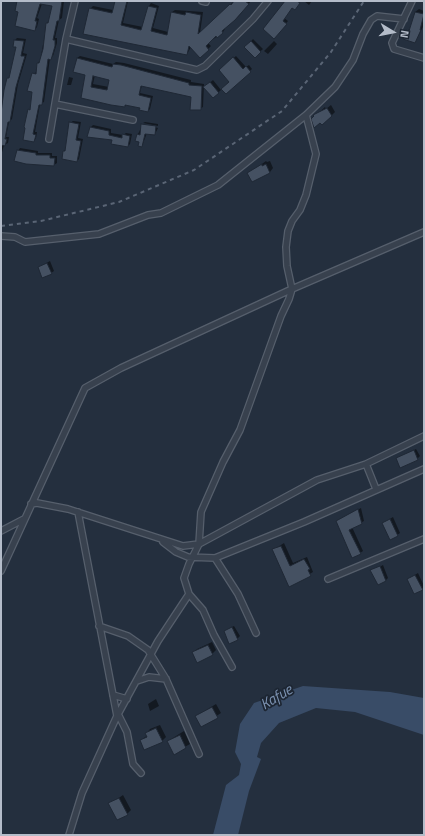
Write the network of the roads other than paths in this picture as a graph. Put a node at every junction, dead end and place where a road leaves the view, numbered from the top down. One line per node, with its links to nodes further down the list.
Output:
1 (75, 1): 5 (street)
2 (268, 1): 5 (street)
3 (412, 1): 4 (street)
4 (404, 19): 6 (street); 8 (street)
5 (66, 39): 7 (street)
6 (424, 58)
7 (55, 104): 9 (street); 10 (street)
8 (306, 115): 12 (street); 13 (street)
9 (133, 120)
10 (49, 139)
11 (424, 232): 13 (street)
12 (1, 236)
13 (292, 289): 18 (street); 24 (street)
14 (424, 436): 15 (street)
15 (366, 464): 17 (street); 24 (street)
16 (424, 469): 17 (street)
17 (376, 489): 26 (street)
18 (31, 504): 19 (street); 20 (street)
19 (78, 512): 23 (street); 30 (street)
20 (25, 519): 21 (street); 27 (street)
21 (1, 531)
22 (424, 539): 28 (street)
23 (162, 541): 24 (street); 25 (street)
24 (199, 544): 25 (street)
25 (192, 558): 26 (street); 29 (street)
26 (215, 558): 31 (street)
27 (1, 571)
28 (328, 579)
29 (189, 594): 32 (street); 33 (street)
30 (99, 626): 32 (street); 36 (street)
31 (256, 633)
32 (151, 654): 34 (street); 35 (street)
33 (232, 667)
34 (166, 678): 35 (street); 39 (street)
35 (137, 681): 37 (street)
36 (113, 695): 37 (street); 38 (street)
37 (127, 699): 38 (street)
38 (118, 715): 40 (street); 41 (street)
39 (199, 754)
40 (141, 774)
41 (69, 835)

